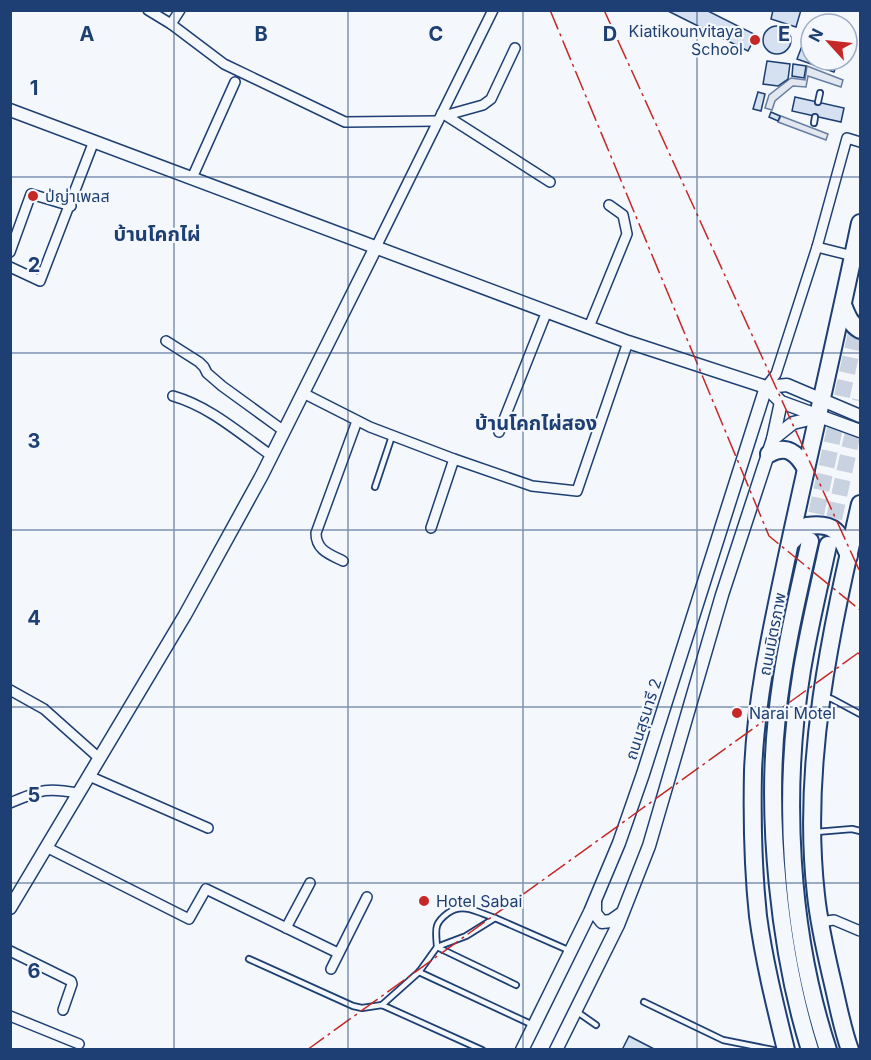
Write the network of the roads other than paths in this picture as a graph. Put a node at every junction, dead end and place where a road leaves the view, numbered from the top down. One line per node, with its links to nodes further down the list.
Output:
1 (148, 10): 4 (street)
2 (180, 10): 4 (street)
3 (493, 10): 10 (street)
4 (171, 24): 10 (street)
5 (515, 48): 10 (street)
6 (235, 82): 15 (street)
7 (820, 93): 8 (lane)
8 (818, 102)
9 (10, 110): 13 (main road)
10 (443, 116): 16 (street); 20 (street)
11 (815, 117): 12 (lane)
12 (814, 123)
13 (94, 141): 15 (main road); 18 (street)
14 (861, 142): 21 (street)
15 (192, 178): 20 (main road)
16 (550, 182)
17 (609, 205): 27 (street)
18 (71, 206): 22 (street); 24 (street)
19 (861, 223): 23 (highway, ถนนมิตรภาพ)
20 (376, 247): 26 (main road); 32 (main road)
21 (817, 247): 23 (street); 31 (street)
22 (10, 252)
23 (853, 256): 25 (highway, ถนนมิตรภาพ)
24 (10, 267)
25 (843, 305): 28 (highway); 34 (highway, ถนนมิตรภาพ)
26 (548, 311): 27 (main road); 41 (street)
27 (589, 327): 30 (main road)
28 (861, 330)
29 (166, 341): 39 (street)
30 (628, 342): 31 (main road); 45 (street)
31 (766, 387): 34 (main road); 35 (main road); 68 (main road, ถนนสุรนารี 2)
32 (303, 393): 38 (street); 39 (main road)
33 (173, 396): 44 (street)
34 (822, 399): 36 (main road); 37 (highway, ถนนมิตรภาพ)
35 (781, 402): 37 (main road); 43 (main road)
36 (861, 416)
37 (818, 417): 40 (main road); 43 (main road); 46 (highway, ถนนมิตรภาพ)
38 (357, 421): 42 (street); 54 (street)
39 (284, 431): 44 (main road)
40 (861, 431)
41 (499, 432)
42 (392, 436): 45 (street); 47 (lane)
43 (771, 447): 46 (highway); 70 (main road)
44 (272, 456): 58 (main road)
45 (454, 459): 49 (street)
46 (806, 469): 51 (highway, ถนนมิตรภาพ)
47 (375, 487)
48 (861, 504): 53 (highway)
49 (431, 528)
50 (810, 541): 96 (highway, ถนนมิตรภาพ)
51 (790, 542): 53 (highway); 95 (highway, ถนนมิตรภาพ)
52 (828, 545): 97 (highway)
53 (849, 556): 56 (highway)
54 (343, 561)
55 (10, 690): 58 (street)
56 (822, 697): 57 (lane); 64 (highway)
57 (861, 714)
58 (99, 758): 59 (main road)
59 (88, 776): 60 (main road); 62 (street)
60 (78, 793): 61 (street); 65 (main road)
61 (10, 803)
62 (208, 828)
63 (861, 831): 64 (lane)
64 (813, 832): 72 (highway)
65 (46, 847): 69 (main road); 73 (street)
66 (310, 883): 73 (street)
67 (368, 897): 78 (street)
68 (595, 900): 70 (main road); 77 (main road, ถนนสุรนารี 2)
69 (10, 908)
70 (624, 911): 86 (main road)
71 (495, 918): 75 (lane); 75 (lane); 77 (lane)
72 (820, 922): 74 (street); 98 (highway)
73 (286, 928): 78 (street)
74 (861, 931)
75 (437, 947): 81 (lane); 82 (lane)
76 (10, 951): 85 (street)
77 (571, 951): 88 (main road, ถนนสุรนารี 2)
78 (338, 953): 80 (street)
79 (249, 959): 84 (lane)
80 (331, 969)
81 (419, 972): 84 (lane); 88 (lane)
82 (516, 985)
83 (644, 1002): 94 (lane)
84 (382, 1005): 91 (lane)
85 (63, 1010)
86 (576, 1011): 89 (lane); 93 (main road)
87 (10, 1016): 90 (street)
88 (534, 1025): 92 (main road, ถนนสุรนารี 2)
89 (596, 1025)
90 (79, 1044)
91 (482, 1050)
92 (522, 1050)
93 (556, 1050)
94 (773, 1050)
95 (786, 1050)
96 (810, 1050)
97 (828, 1050)
98 (850, 1050)

